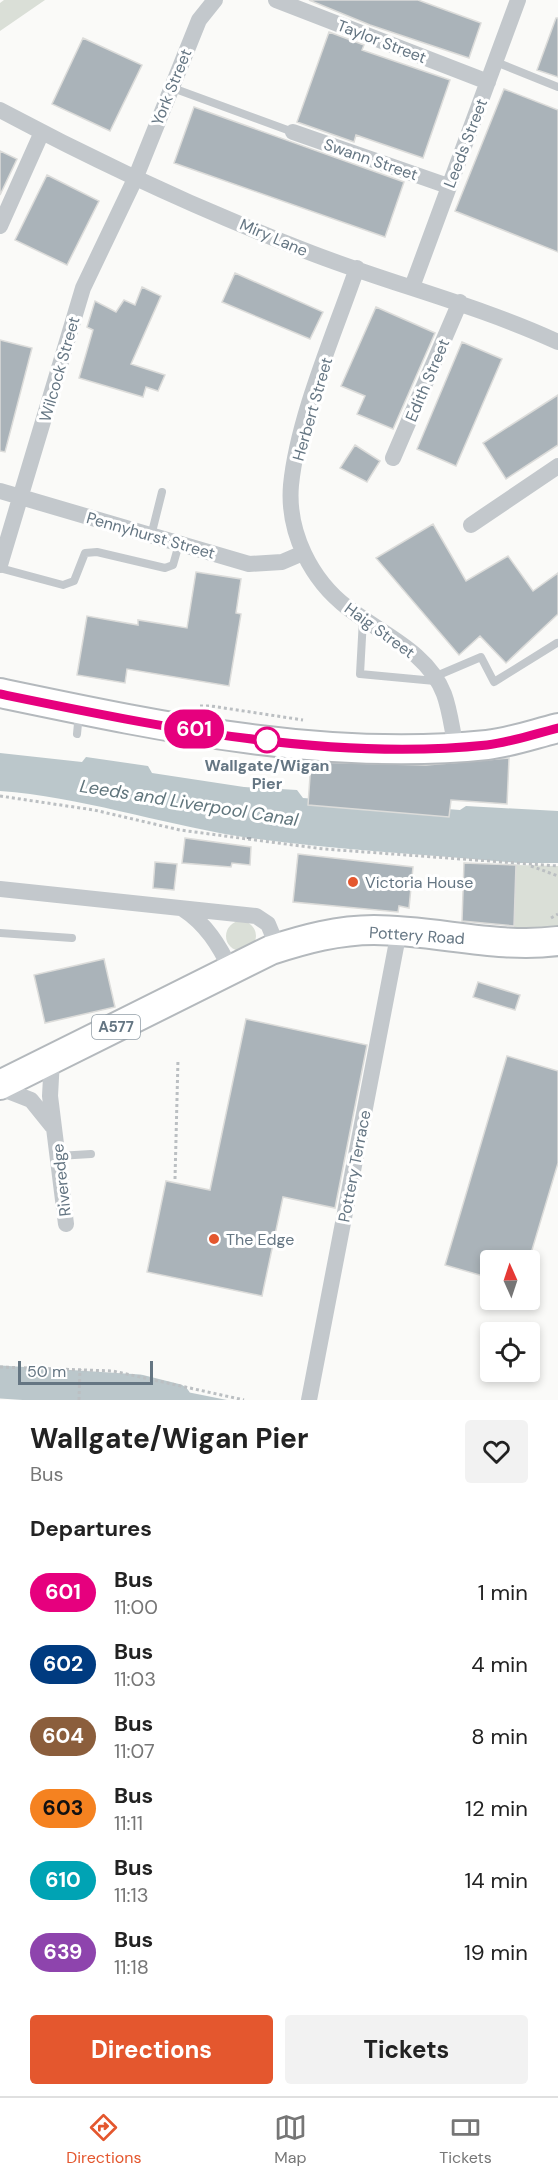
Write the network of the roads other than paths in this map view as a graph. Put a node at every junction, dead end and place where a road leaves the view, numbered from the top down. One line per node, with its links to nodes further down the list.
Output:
1 (215, 0): 6 (street, York Street)
2 (276, 0): 5 (street, Taylor Street)
3 (518, 0): 4 (street, Leeds Street)
4 (496, 62): 5 (street, Leeds Street); 7 (lane)
5 (488, 82): 12 (street, Leeds Street)
6 (170, 87): 10 (lane); 11 (street, York Street)
7 (558, 87)
8 (0, 110): 9 (street, Miry Lane)
9 (42, 132): 11 (street, Miry Lane); 13 (street)
10 (293, 132): 12 (street, Swann Street)
11 (135, 179): 14 (street, Miry Lane); 22 (street, Wilcock Street)
12 (448, 186): 15 (street, Leeds Street)
13 (0, 226)
14 (357, 268): 15 (street, Miry Lane); 26 (street, Herbert Street)
15 (412, 287): 16 (street, Miry Lane)
16 (460, 302): 17 (street, Miry Lane); 18 (street, Edith Street)
17 (558, 342)
18 (393, 458)
19 (558, 466): 23 (street)
20 (0, 491): 22 (street, Pennyhurst Street)
21 (162, 492): 24 (lane)
22 (21, 497): 24 (street, Pennyhurst Street); 27 (street, Wilcock Street)
23 (471, 525)
24 (151, 536): 25 (street, Pennyhurst Street)
25 (179, 544): 26 (street, Pennyhurst Street); 27 (lane)
26 (303, 553): 28 (street, Haig Street)
27 (0, 565)
28 (363, 618): 30 (street, Haig Street); 30 (lane)
29 (557, 643): 30 (lane)
30 (436, 679): 33 (street, Haig Street)
31 (0, 693): 33 (highway)
32 (558, 728): 33 (highway)
33 (456, 747)
34 (0, 889): 35 (street)
35 (182, 908): 40 (street); 41 (street)
36 (399, 931): 39 (highway, Pottery Road / A577); 40 (highway, Pottery Road / A577); 48 (street, Pottery Terrace)
37 (0, 933): 38 (lane)
38 (72, 938)
39 (558, 941)
40 (278, 948): 41 (highway, Pottery Road / A577)
41 (231, 970): 42 (highway, A577)
42 (52, 1059): 43 (highway, A577); 44 (street, Riveredge)
43 (0, 1087): 44 (street, Riveredge)
44 (56, 1135): 46 (street, Riveredge)
45 (91, 1154): 46 (lane)
46 (58, 1156): 47 (street, Riveredge)
47 (66, 1224)
48 (309, 1400)

